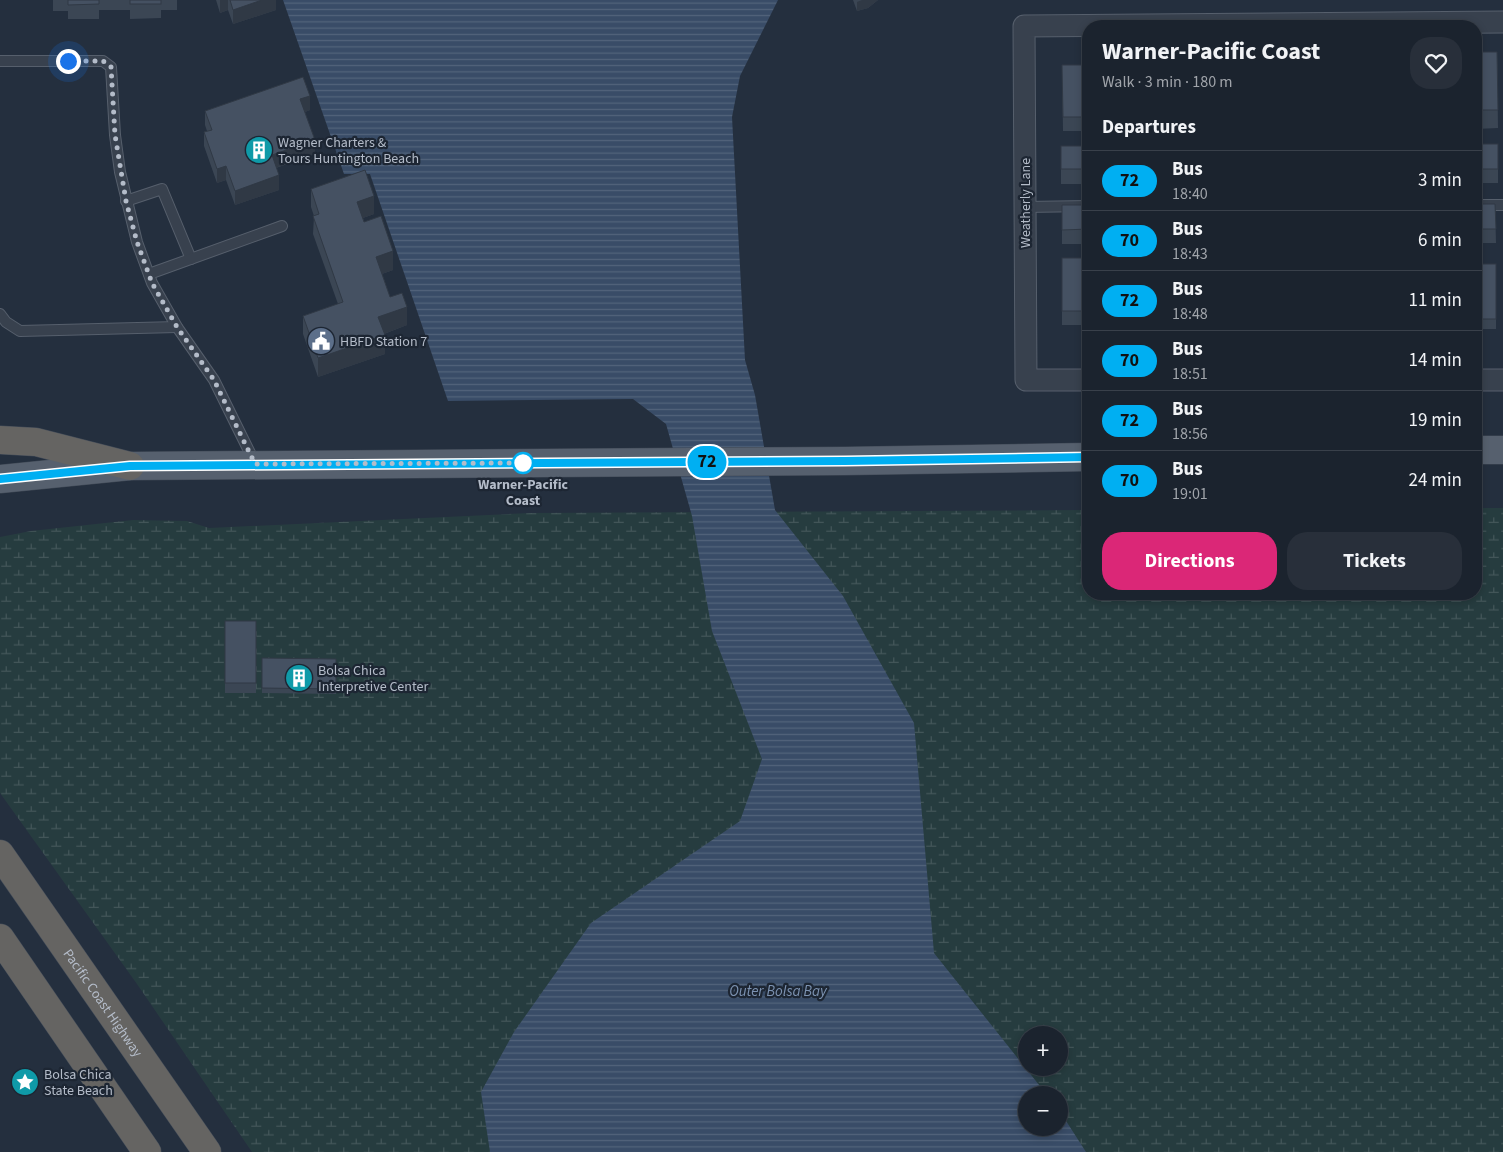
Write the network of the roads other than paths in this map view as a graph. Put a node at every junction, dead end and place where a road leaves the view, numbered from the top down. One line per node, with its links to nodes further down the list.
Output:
1 (1482, 22): 2 (street, Weatherly Lane)
2 (1503, 22)
3 (1082, 26): 9 (street, Weatherly Lane)
4 (0, 62): 5 (lane)
5 (126, 201): 11 (lane); 12 (lane)
6 (1482, 205): 7 (lane)
7 (1503, 205)
8 (1082, 206): 9 (lane)
9 (1025, 207): 15 (street, Weatherly Lane)
10 (282, 226): 11 (lane)
11 (191, 259): 12 (lane)
12 (149, 274): 14 (lane)
13 (0, 314): 14 (lane)
14 (177, 327): 22 (lane)
15 (1082, 380)
16 (1482, 380): 17 (street)
17 (1503, 380)
18 (0, 440): 23 (highway)
19 (1482, 450): 20 (main road)
20 (1503, 450)
21 (1082, 457): 22 (main road)
22 (255, 464): 23 (main road)
23 (130, 466): 24 (main road)
24 (0, 479)
25 (0, 854): 28 (highway, Pacific Coast Highway)
26 (0, 938): 27 (highway)
27 (147, 1152)
28 (207, 1152)

